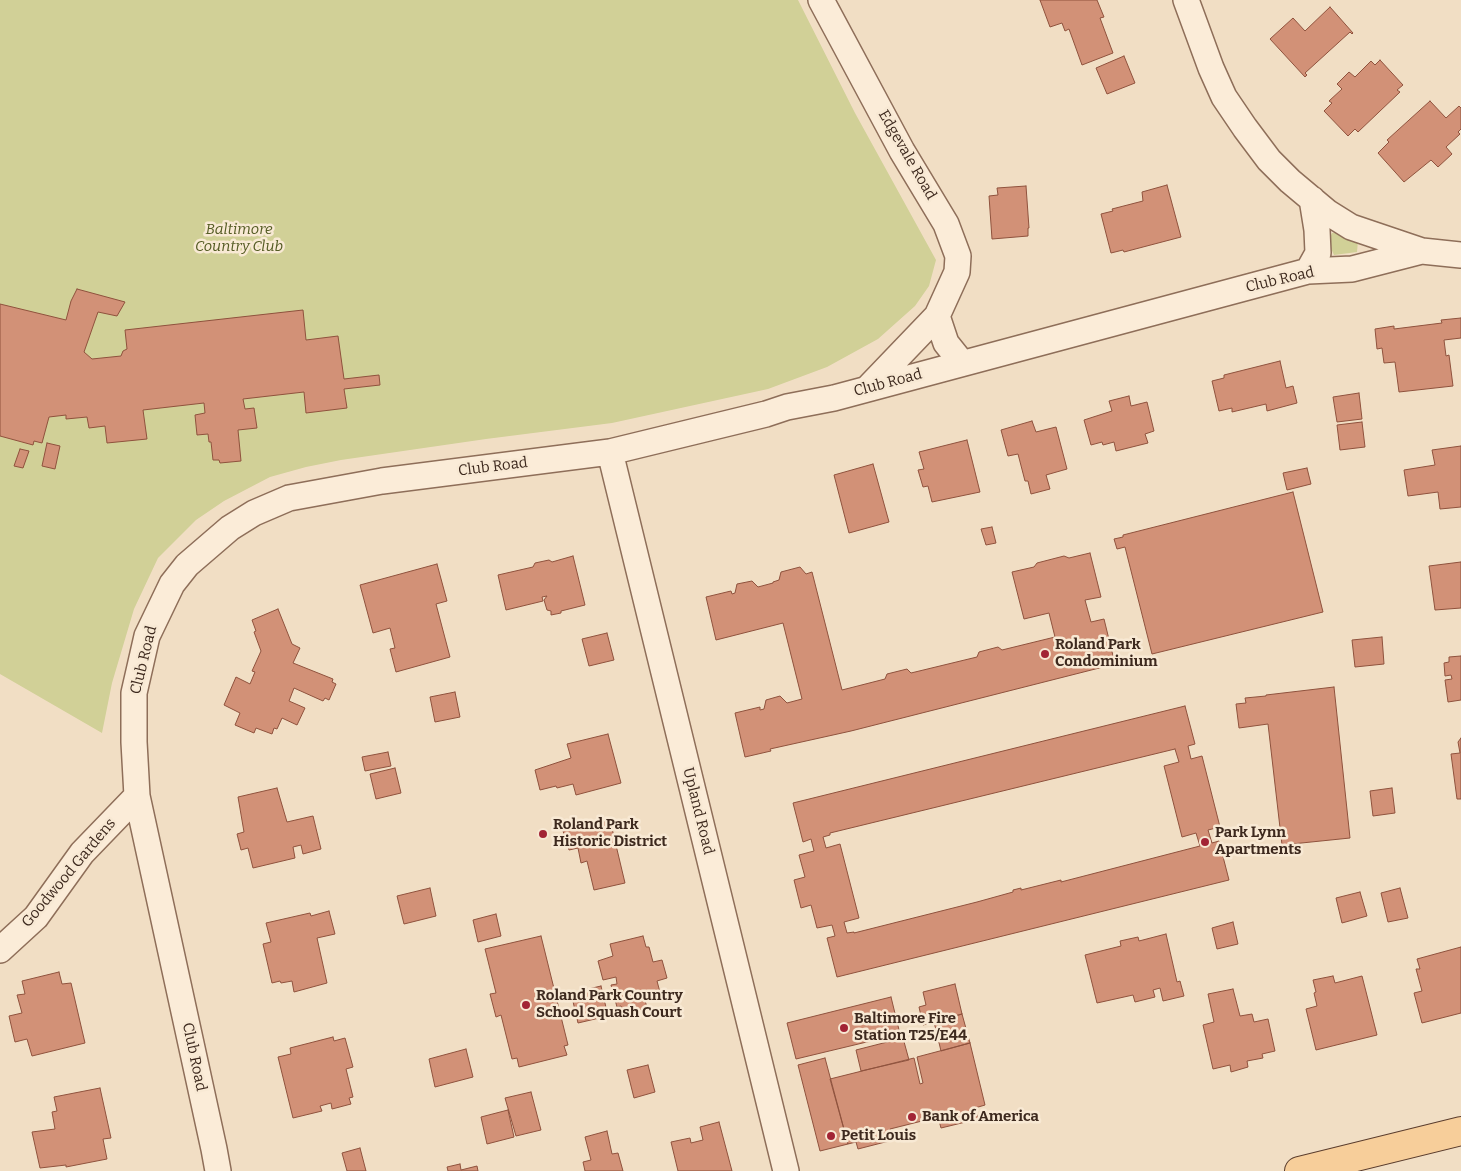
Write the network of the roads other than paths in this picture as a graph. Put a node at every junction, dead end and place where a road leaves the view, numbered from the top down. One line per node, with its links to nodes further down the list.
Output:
1 (822, 0): 7 (street, Edgevale Road)
2 (1186, 0): 3 (street, Club Road)
3 (1312, 199): 4 (street, Club Road); 6 (street)
4 (1422, 251): 5 (street, Club Road); 6 (street, Club Road)
5 (1461, 255)
6 (1308, 271): 8 (street, Club Road)
7 (938, 316): 8 (street); 9 (street, Edgevale Road)
8 (962, 363): 9 (street, Club Road)
9 (868, 388): 10 (street, Club Road)
10 (610, 452): 11 (street, Club Road); 15 (street, Upland Road)
11 (137, 796): 12 (street, Goodwood Gardens); 14 (street, Club Road)
12 (0, 950)
13 (1461, 1131): 16 (main road)
14 (218, 1171)
15 (786, 1171)
16 (1299, 1171)

